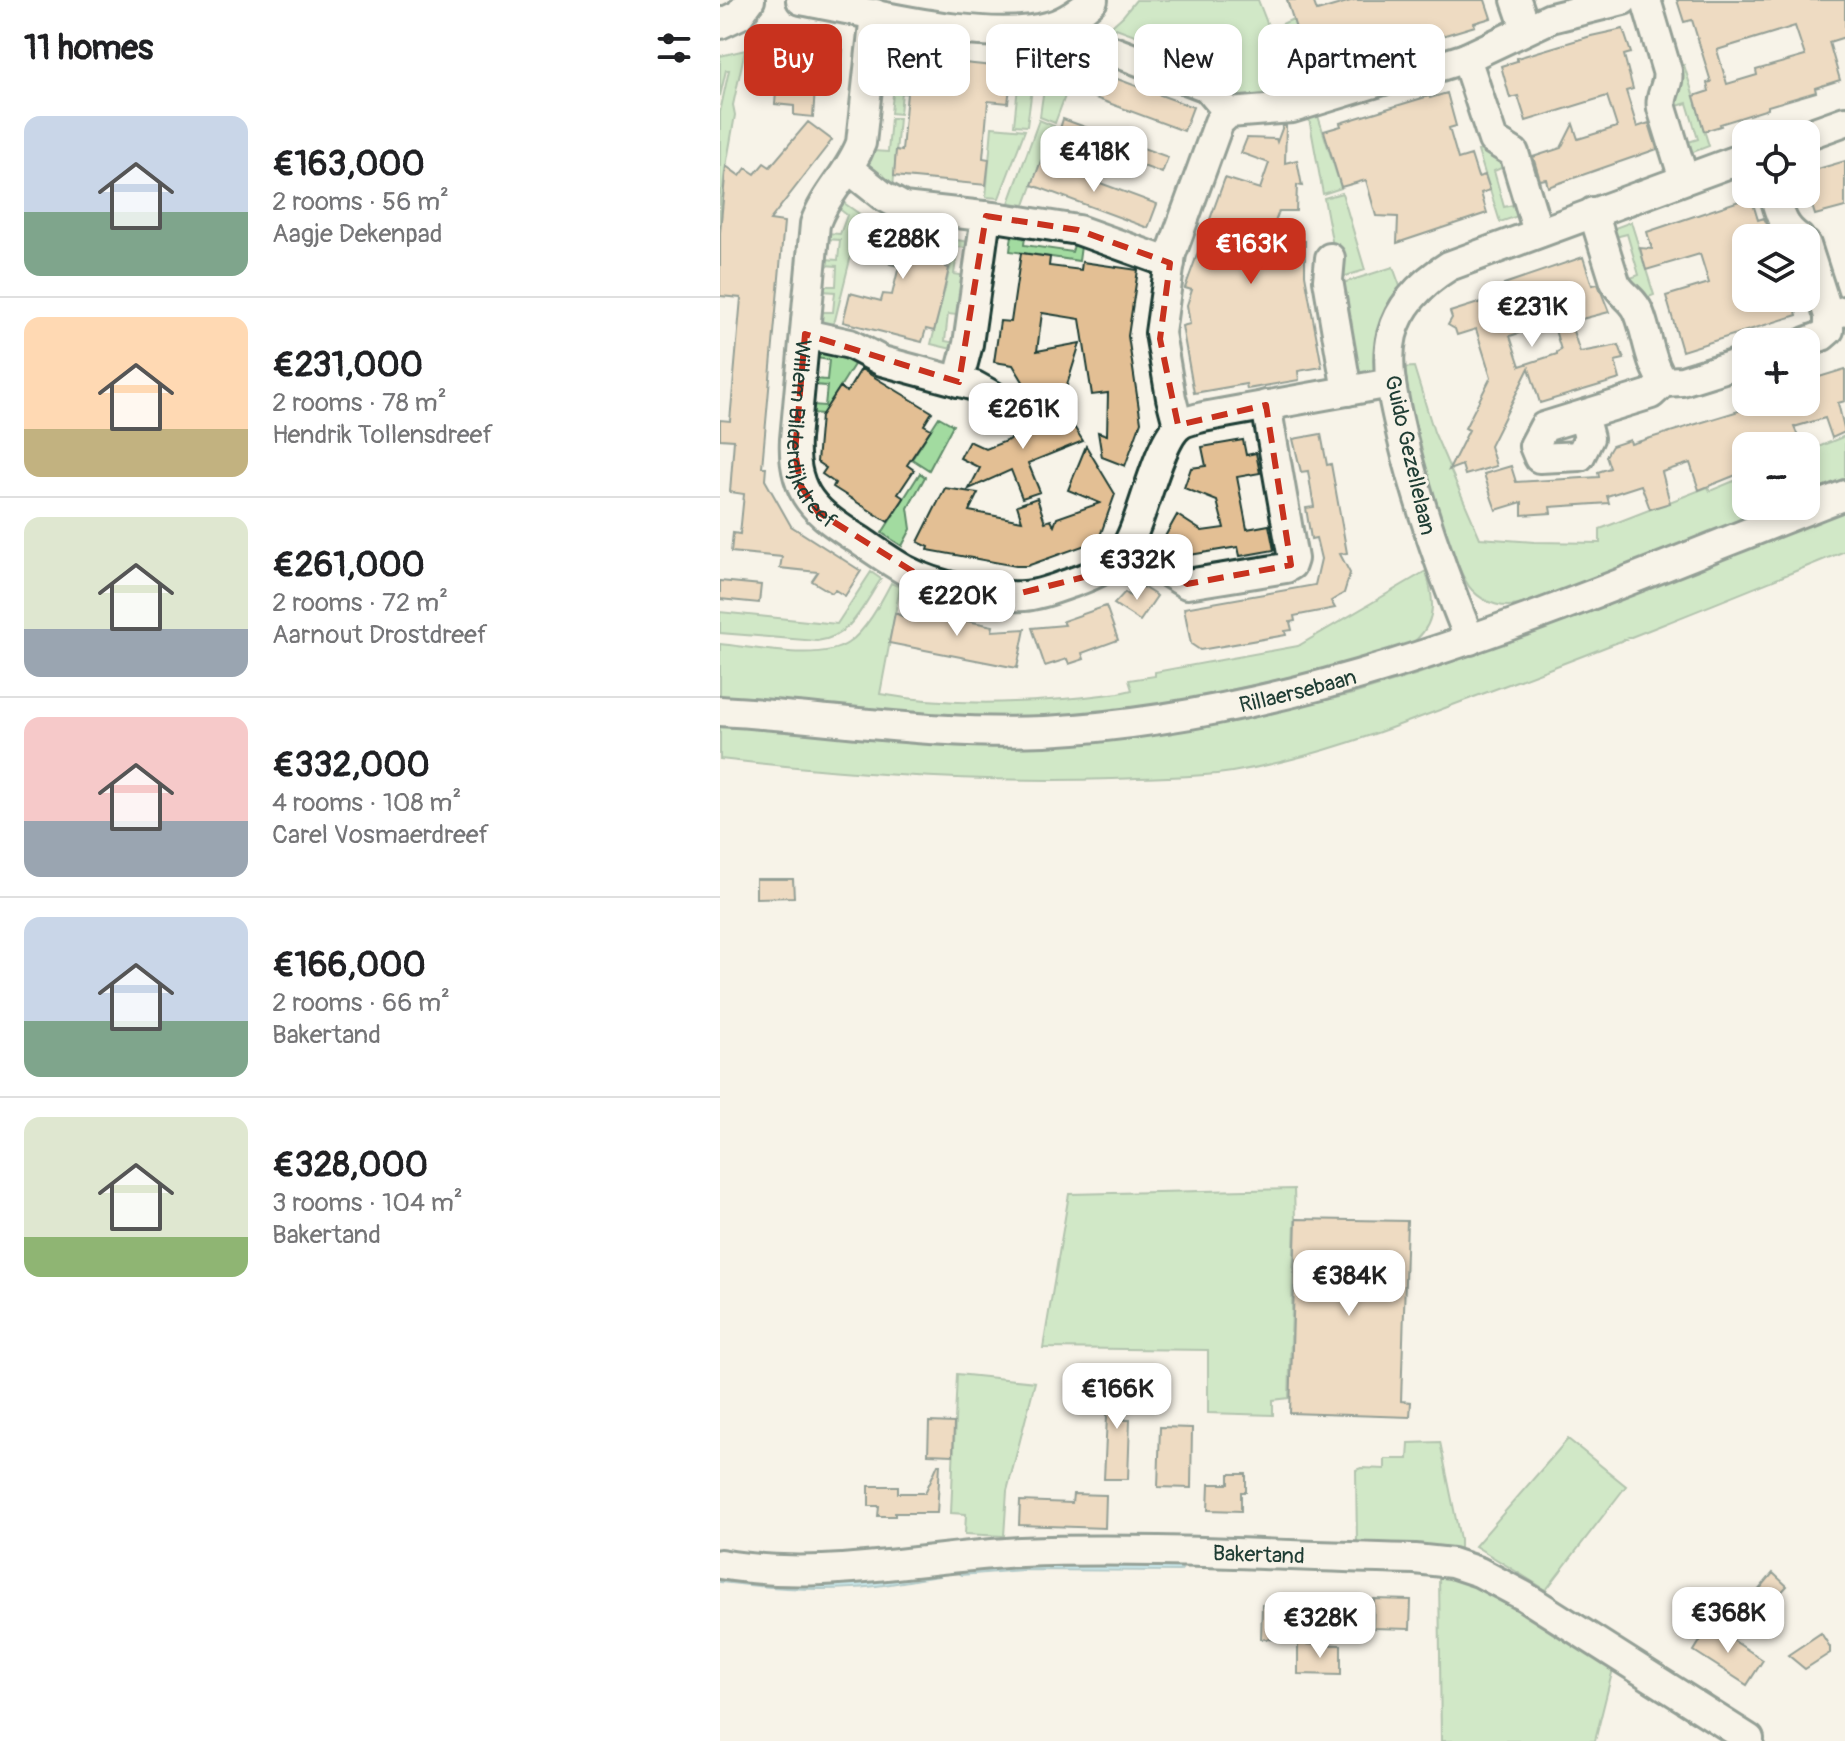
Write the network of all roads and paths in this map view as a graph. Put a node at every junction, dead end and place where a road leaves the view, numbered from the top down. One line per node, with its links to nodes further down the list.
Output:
1 (750, 0): 8 (street)
2 (801, 0): 7 (street)
3 (1093, 0): 7 (street)
4 (1516, 0): 9 (street)
5 (1623, 0): 9 (street)
6 (1646, 0): 17 (street)
7 (875, 14): 16 (street, Willem Bilderdijkdreef)
8 (720, 24)
9 (1526, 29): 11 (street)
10 (1118, 53): 12 (street)
11 (1466, 58): 12 (street); 20 (street)
12 (1229, 113): 22 (street)
13 (1845, 121): 14 (street)
14 (1820, 130)
15 (1732, 162): 17 (street, Guido Gezellelaan)
16 (849, 169): 19 (street); 25 (street, Willem Bilderdijkdreef)
17 (1684, 179): 18 (street, Guido Gezellelaan)
18 (1593, 212): 20 (street, Guido Gezellelaan); 29 (street)
19 (986, 216): 22 (street); 28 (street)
20 (1538, 232): 30 (street, Guido Gezellelaan)
21 (1330, 258): 31 (street)
22 (1170, 263): 35 (street)
23 (1820, 276): 24 (street)
24 (1837, 313): 26 (street)
25 (805, 334): 28 (street); 37 (street, Willem Bilderdijkdreef)
26 (1820, 337)
27 (1732, 365): 29 (street)
28 (958, 382): 33 (street)
29 (1664, 382): 34 (street)
30 (1391, 383): 31 (street); 38 (street, Guido Gezellelaan)
31 (1347, 391): 32 (street)
32 (1266, 405): 35 (street); 37 (street)
33 (994, 414)
34 (1583, 415)
35 (1178, 425): 37 (street, Willem Bilderdijkdreef)
36 (1845, 495): 38 (street, Rillaersebaan)
37 (1127, 547)
38 (1470, 640): 39 (street, Rillaersebaan)
39 (720, 711)
40 (720, 1564): 41 (street, Bakertand)
41 (1749, 1739)

